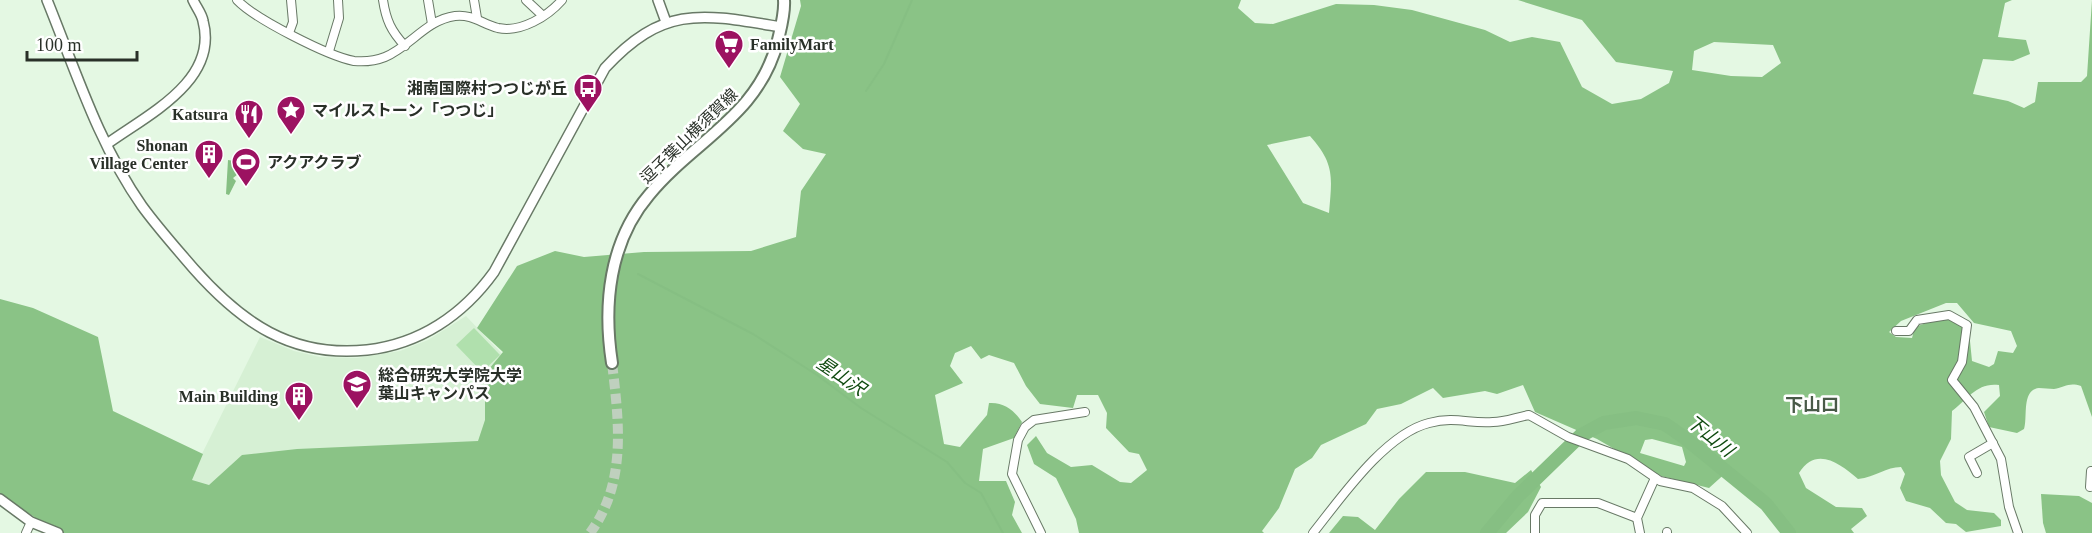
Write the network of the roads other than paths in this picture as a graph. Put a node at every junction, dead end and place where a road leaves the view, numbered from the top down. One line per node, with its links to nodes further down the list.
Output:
1 (47, 0): 21 (street)
2 (193, 0): 21 (street)
3 (237, 0): 18 (street)
4 (291, 0): 18 (street)
5 (338, 0): 20 (street)
6 (383, 0): 19 (street)
7 (428, 0): 16 (street)
8 (474, 0): 14 (street)
9 (526, 0): 13 (street)
10 (562, 0): 13 (street)
11 (658, 0): 15 (street)
12 (784, 0): 17 (main road, 逗子葉山横須賀線)
13 (542, 15): 14 (street)
14 (477, 18): 16 (street)
15 (666, 22): 17 (street); 21 (street)
16 (432, 24): 19 (street)
17 (781, 27): 23 (main road, 逗子葉山横須賀線)
18 (289, 33): 20 (street)
19 (405, 46): 20 (street)
20 (329, 51)
21 (107, 144)
22 (1896, 331): 25 (street)
23 (612, 363)
24 (1085, 412): 36 (street)
25 (1993, 443): 28 (street); 41 (street)
26 (2092, 465): 27 (street)
27 (2092, 471): 30 (street)
28 (1977, 473)
29 (1654, 478): 32 (street); 37 (street); 40 (street)
30 (2090, 487)
31 (0, 499): 33 (street)
32 (1637, 518): 38 (street); 39 (street)
33 (31, 522): 34 (street); 35 (street)
34 (26, 533)
35 (58, 533)
36 (1041, 533)
37 (1313, 533)
38 (1535, 533)
39 (1640, 533)
40 (1747, 533)
41 (2018, 533)

